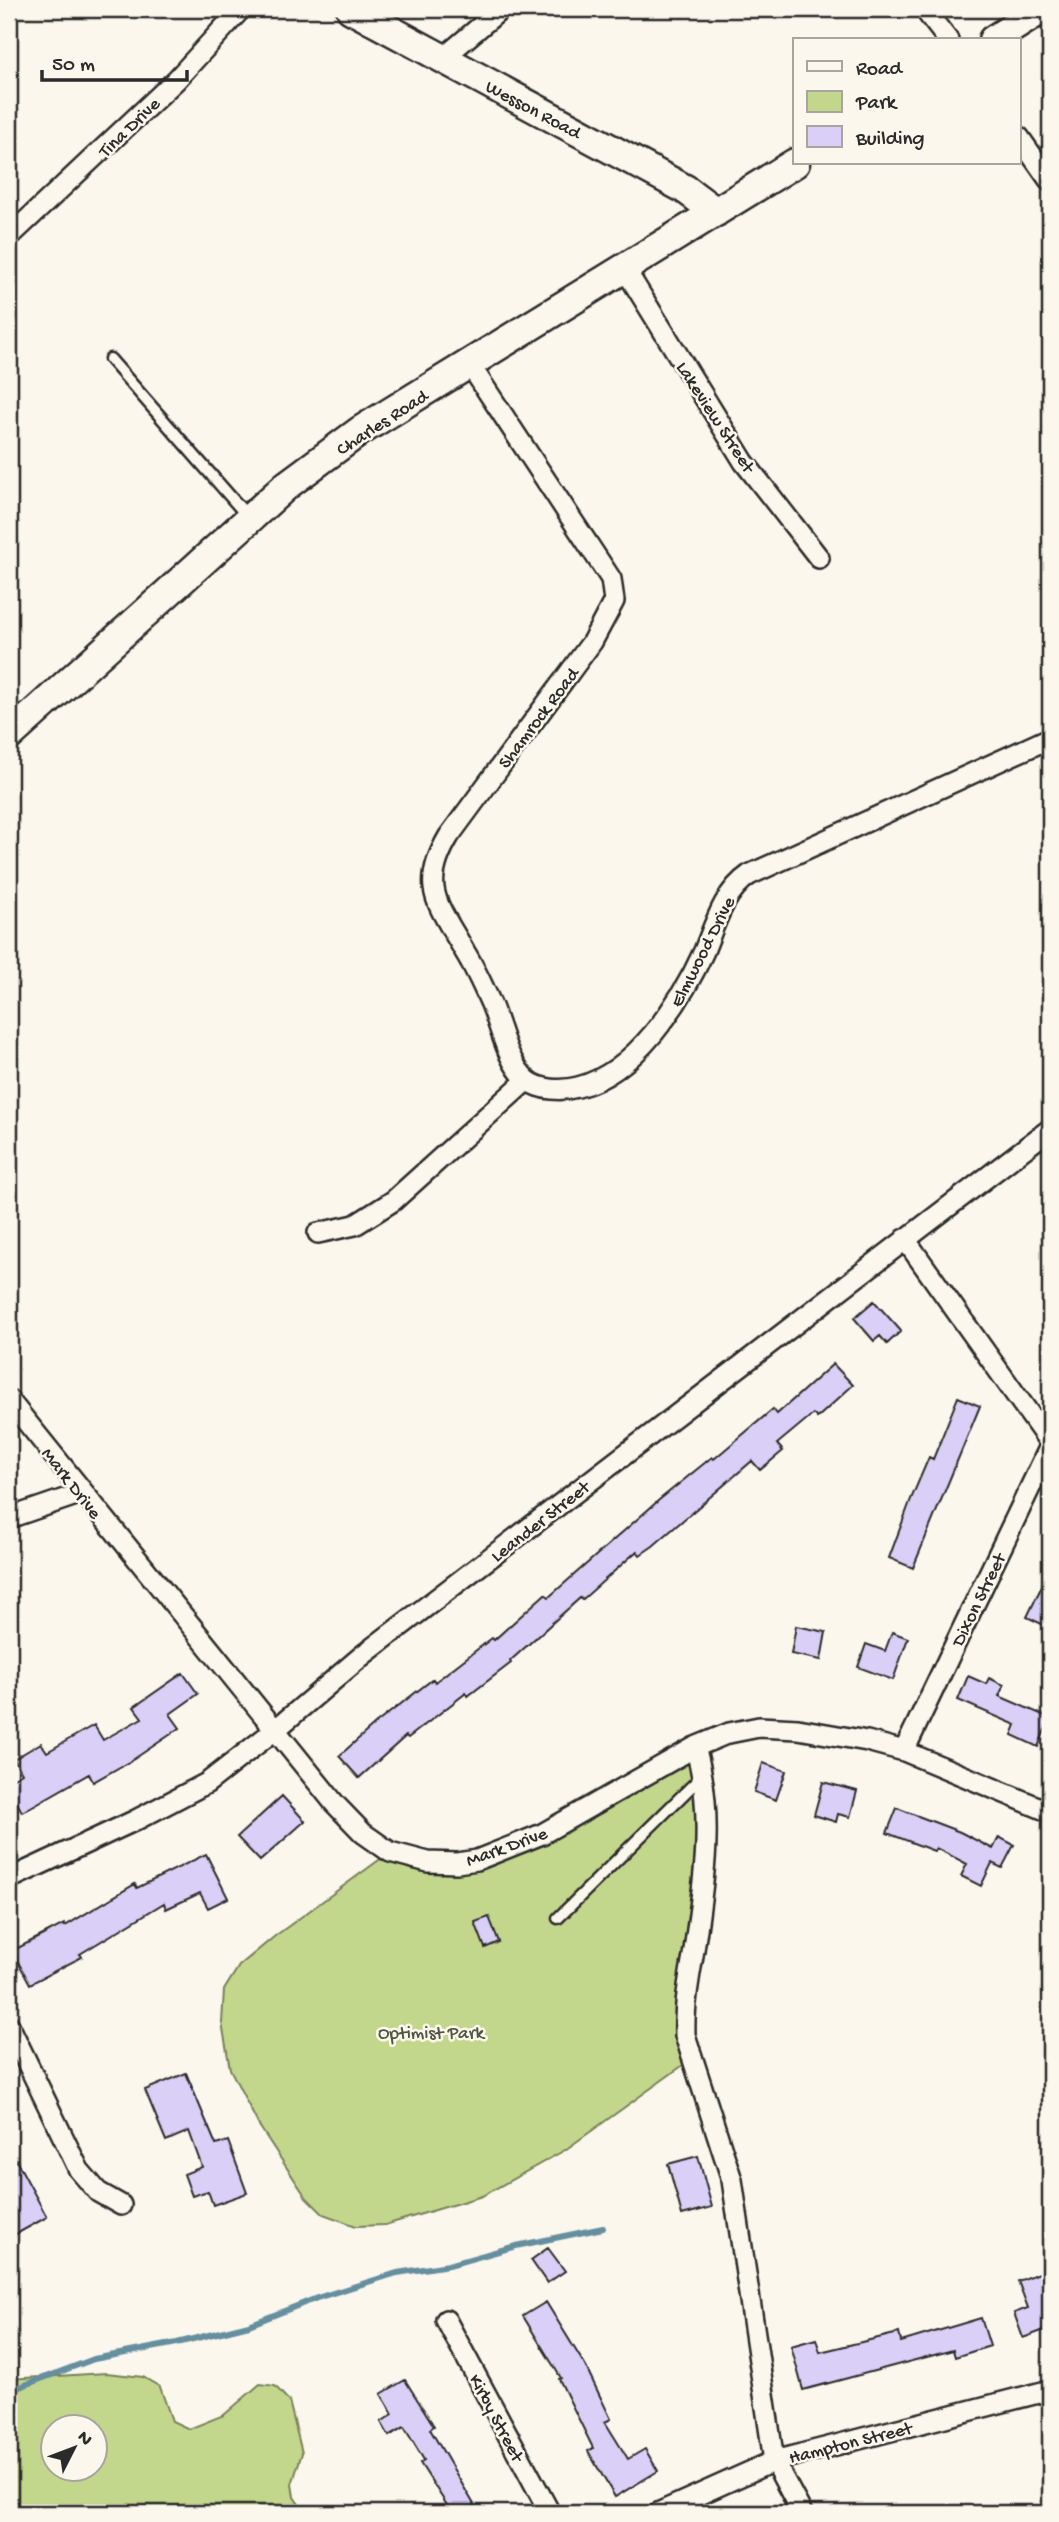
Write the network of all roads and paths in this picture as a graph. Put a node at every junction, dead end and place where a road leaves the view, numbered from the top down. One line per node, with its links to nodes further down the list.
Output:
1 (241, 9): 13 (street, Tina Drive)
2 (351, 9): 8 (street, Wesson Road)
3 (500, 9): 8 (street)
4 (924, 9): 6 (street)
5 (1042, 9): 7 (street)
6 (946, 38)
7 (996, 38)
8 (442, 59): 12 (street, Wesson Road)
9 (1020, 138): 11 (street)
10 (793, 164): 12 (street, Charles Road)
11 (1050, 181)
12 (716, 212): 14 (street, Charles Road)
13 (9, 237)
14 (625, 269): 16 (street, Charles Road); 18 (street, Lakeview Street)
15 (110, 359): 17 (lane)
16 (470, 365): 17 (street, Charles Road); 21 (street, Shamrock Road)
17 (249, 518): 19 (street, Charles Road)
18 (819, 558)
19 (9, 736)
20 (1050, 738): 21 (street, Elmwood Drive)
21 (527, 1080): 23 (street)
22 (1050, 1129): 24 (street, Leander Street)
23 (318, 1233)
24 (905, 1239): 26 (street, Dixon Street); 29 (street, Leander Street)
25 (9, 1400): 27 (street, Mark Drive)
26 (1050, 1444): 31 (street, Dixon Street)
27 (82, 1493): 28 (street); 29 (street, Mark Drive)
28 (9, 1518)
29 (275, 1730): 30 (street, Mark Drive); 34 (street, Leander Street)
30 (695, 1746): 31 (street, Mark Drive); 32 (street)
31 (904, 1751): 33 (street, Mark Drive)
32 (704, 1774): 35 (lane); 40 (street)
33 (1050, 1812)
34 (9, 1879)
35 (558, 1918)
36 (9, 2025): 37 (street)
37 (121, 2205)
38 (446, 2320): 41 (street, Kirby Street)
39 (1050, 2390): 40 (street, Hampton Street)
40 (774, 2461): 42 (street, Hampton Street); 43 (street)
41 (550, 2513)
42 (658, 2513)
43 (802, 2513)

